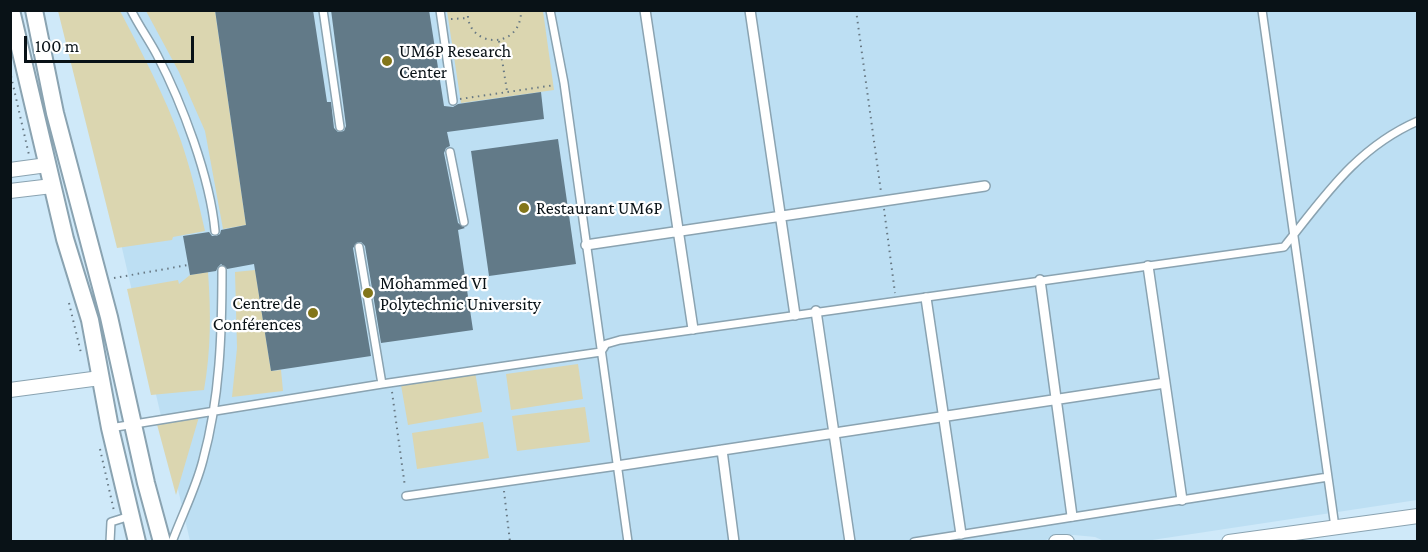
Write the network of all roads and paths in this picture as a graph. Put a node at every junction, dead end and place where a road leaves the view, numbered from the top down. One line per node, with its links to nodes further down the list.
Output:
1 (11, 10): 23 (street)
2 (34, 10): 39 (street)
3 (131, 10): 31 (lane)
4 (323, 10): 21 (lane)
5 (441, 10): 14 (lane)
6 (468, 10): 13 (path)
7 (521, 10): 15 (path)
8 (550, 10): 17 (lane)
9 (645, 10): 32 (street)
10 (750, 10): 29 (street)
11 (856, 10): 28 (path)
12 (1262, 10): 33 (lane)
13 (468, 18): 14 (path); 15 (path)
14 (442, 20): 19 (lane)
15 (499, 40): 18 (path)
16 (10, 73): 23 (path)
17 (564, 83): 18 (path); 34 (lane)
18 (507, 91): 19 (path)
19 (453, 101)
20 (1418, 122): 33 (lane)
21 (340, 127)
22 (450, 152): 30 (lane)
23 (40, 166): 24 (street); 25 (street)
24 (10, 170)
25 (52, 186): 27 (street); 49 (street)
26 (985, 186): 28 (street)
27 (10, 191)
28 (882, 201): 29 (street); 43 (path)
29 (780, 216): 32 (street); 45 (street)
30 (464, 222)
31 (215, 231)
32 (679, 231): 34 (street); 46 (street)
33 (1293, 235): 37 (lane); 63 (lane)
34 (586, 245): 47 (lane)
35 (359, 247): 52 (lane)
36 (188, 265): 39 (path)
37 (1148, 266): 40 (lane); 51 (street)
38 (222, 270): 55 (lane)
39 (99, 280): 57 (street)
40 (1040, 280): 41 (lane); 54 (street)
41 (926, 298): 43 (lane); 56 (street)
42 (68, 299): 48 (path)
43 (896, 302): 44 (lane)
44 (816, 311): 45 (lane); 59 (street)
45 (795, 315): 46 (lane)
46 (693, 329): 47 (lane)
47 (601, 352): 50 (lane); 62 (lane)
48 (82, 356)
49 (100, 378): 53 (street); 58 (street)
50 (391, 383): 52 (lane); 65 (path)
51 (1165, 383): 54 (street); 66 (street)
52 (382, 384): 55 (lane)
53 (10, 390)
54 (1056, 400): 56 (street); 67 (street)
55 (213, 412): 57 (lane); 75 (lane)
56 (944, 416): 59 (street); 71 (street)
57 (134, 424): 58 (lane); 74 (street)
58 (110, 428): 69 (street)
59 (834, 433): 61 (street); 79 (street)
60 (100, 448): 69 (path)
61 (722, 450): 62 (street); 78 (street)
62 (617, 466): 64 (lane); 77 (lane)
63 (1328, 477): 66 (lane); 70 (lane)
64 (503, 481): 65 (lane); 76 (path)
65 (406, 496)
66 (1182, 500): 67 (lane)
67 (1072, 516): 71 (lane)
68 (1418, 516): 70 (street)
69 (124, 518): 72 (lane); 73 (street)
70 (1335, 527): 83 (street)
71 (961, 534): 80 (lane)
72 (110, 542)
73 (137, 542)
74 (162, 542)
75 (172, 542)
76 (510, 542)
77 (628, 542)
78 (734, 542)
79 (850, 542)
80 (914, 542)
81 (1056, 542): 82 (street)
82 (1067, 542)
83 (1229, 542)

